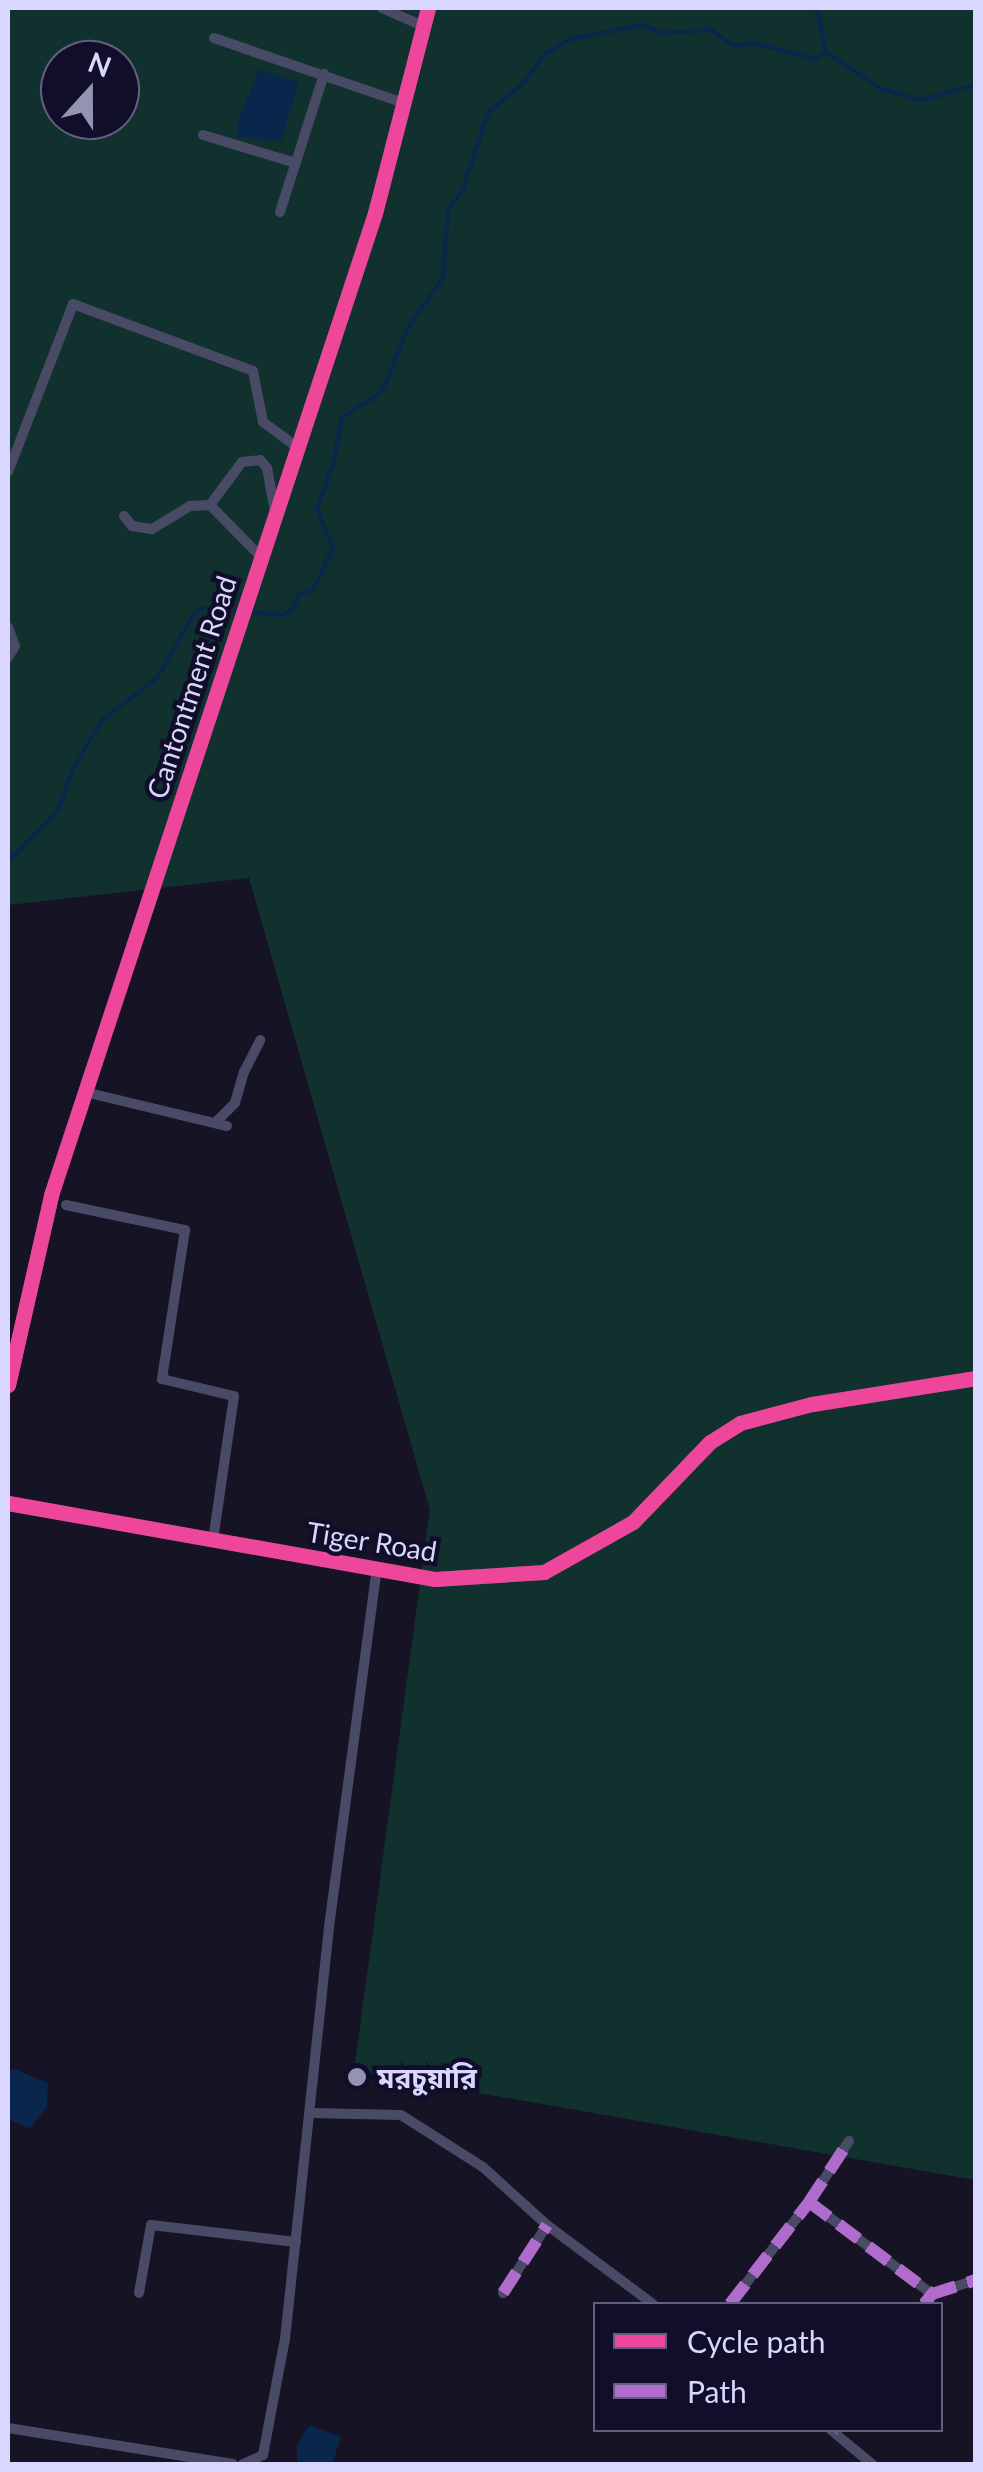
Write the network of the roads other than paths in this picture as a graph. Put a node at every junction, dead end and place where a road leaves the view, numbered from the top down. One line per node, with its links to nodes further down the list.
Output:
1 (382, 8): 3 (street)
2 (428, 8): 3 (street, Cantontment Road)
3 (423, 26): 6 (street, Cantontment Road)
4 (214, 38): 5 (street)
5 (324, 74): 6 (street); 8 (street)
6 (404, 103): 10 (street, Cantontment Road)
7 (203, 134): 8 (street)
8 (296, 163): 9 (street)
9 (280, 212)
10 (297, 448): 11 (street); 13 (street, Cantontment Road)
11 (8, 472)
12 (210, 506): 13 (street); 14 (street); 15 (street)
13 (275, 512): 15 (street, Cantontment Road)
14 (124, 516)
15 (260, 556): 19 (street, Cantontment Road)
16 (8, 626): 17 (street)
17 (8, 657)
18 (260, 1040): 19 (street)
19 (85, 1092): 22 (street, Cantontment Road)
20 (66, 1204): 24 (street)
21 (976, 1378): 25 (street, Tiger Road)
22 (8, 1384)
23 (8, 1503): 24 (street, Tiger Road)
24 (213, 1540): 25 (street, Tiger Road)
25 (377, 1569): 26 (street)
26 (311, 2113): 29 (street); 30 (street)
27 (849, 2141): 28 (street)
28 (809, 2202): 34 (street); 36 (street)
29 (546, 2226): 33 (street); 35 (street)
30 (296, 2242): 32 (street); 41 (street)
31 (976, 2280): 34 (street)
32 (139, 2293)
33 (503, 2294)
34 (932, 2294): 37 (street)
35 (650, 2302)
36 (732, 2302)
37 (926, 2302)
38 (8, 2428): 40 (street)
39 (835, 2432): 42 (street)
40 (233, 2464)
41 (243, 2464)
42 (872, 2464)

